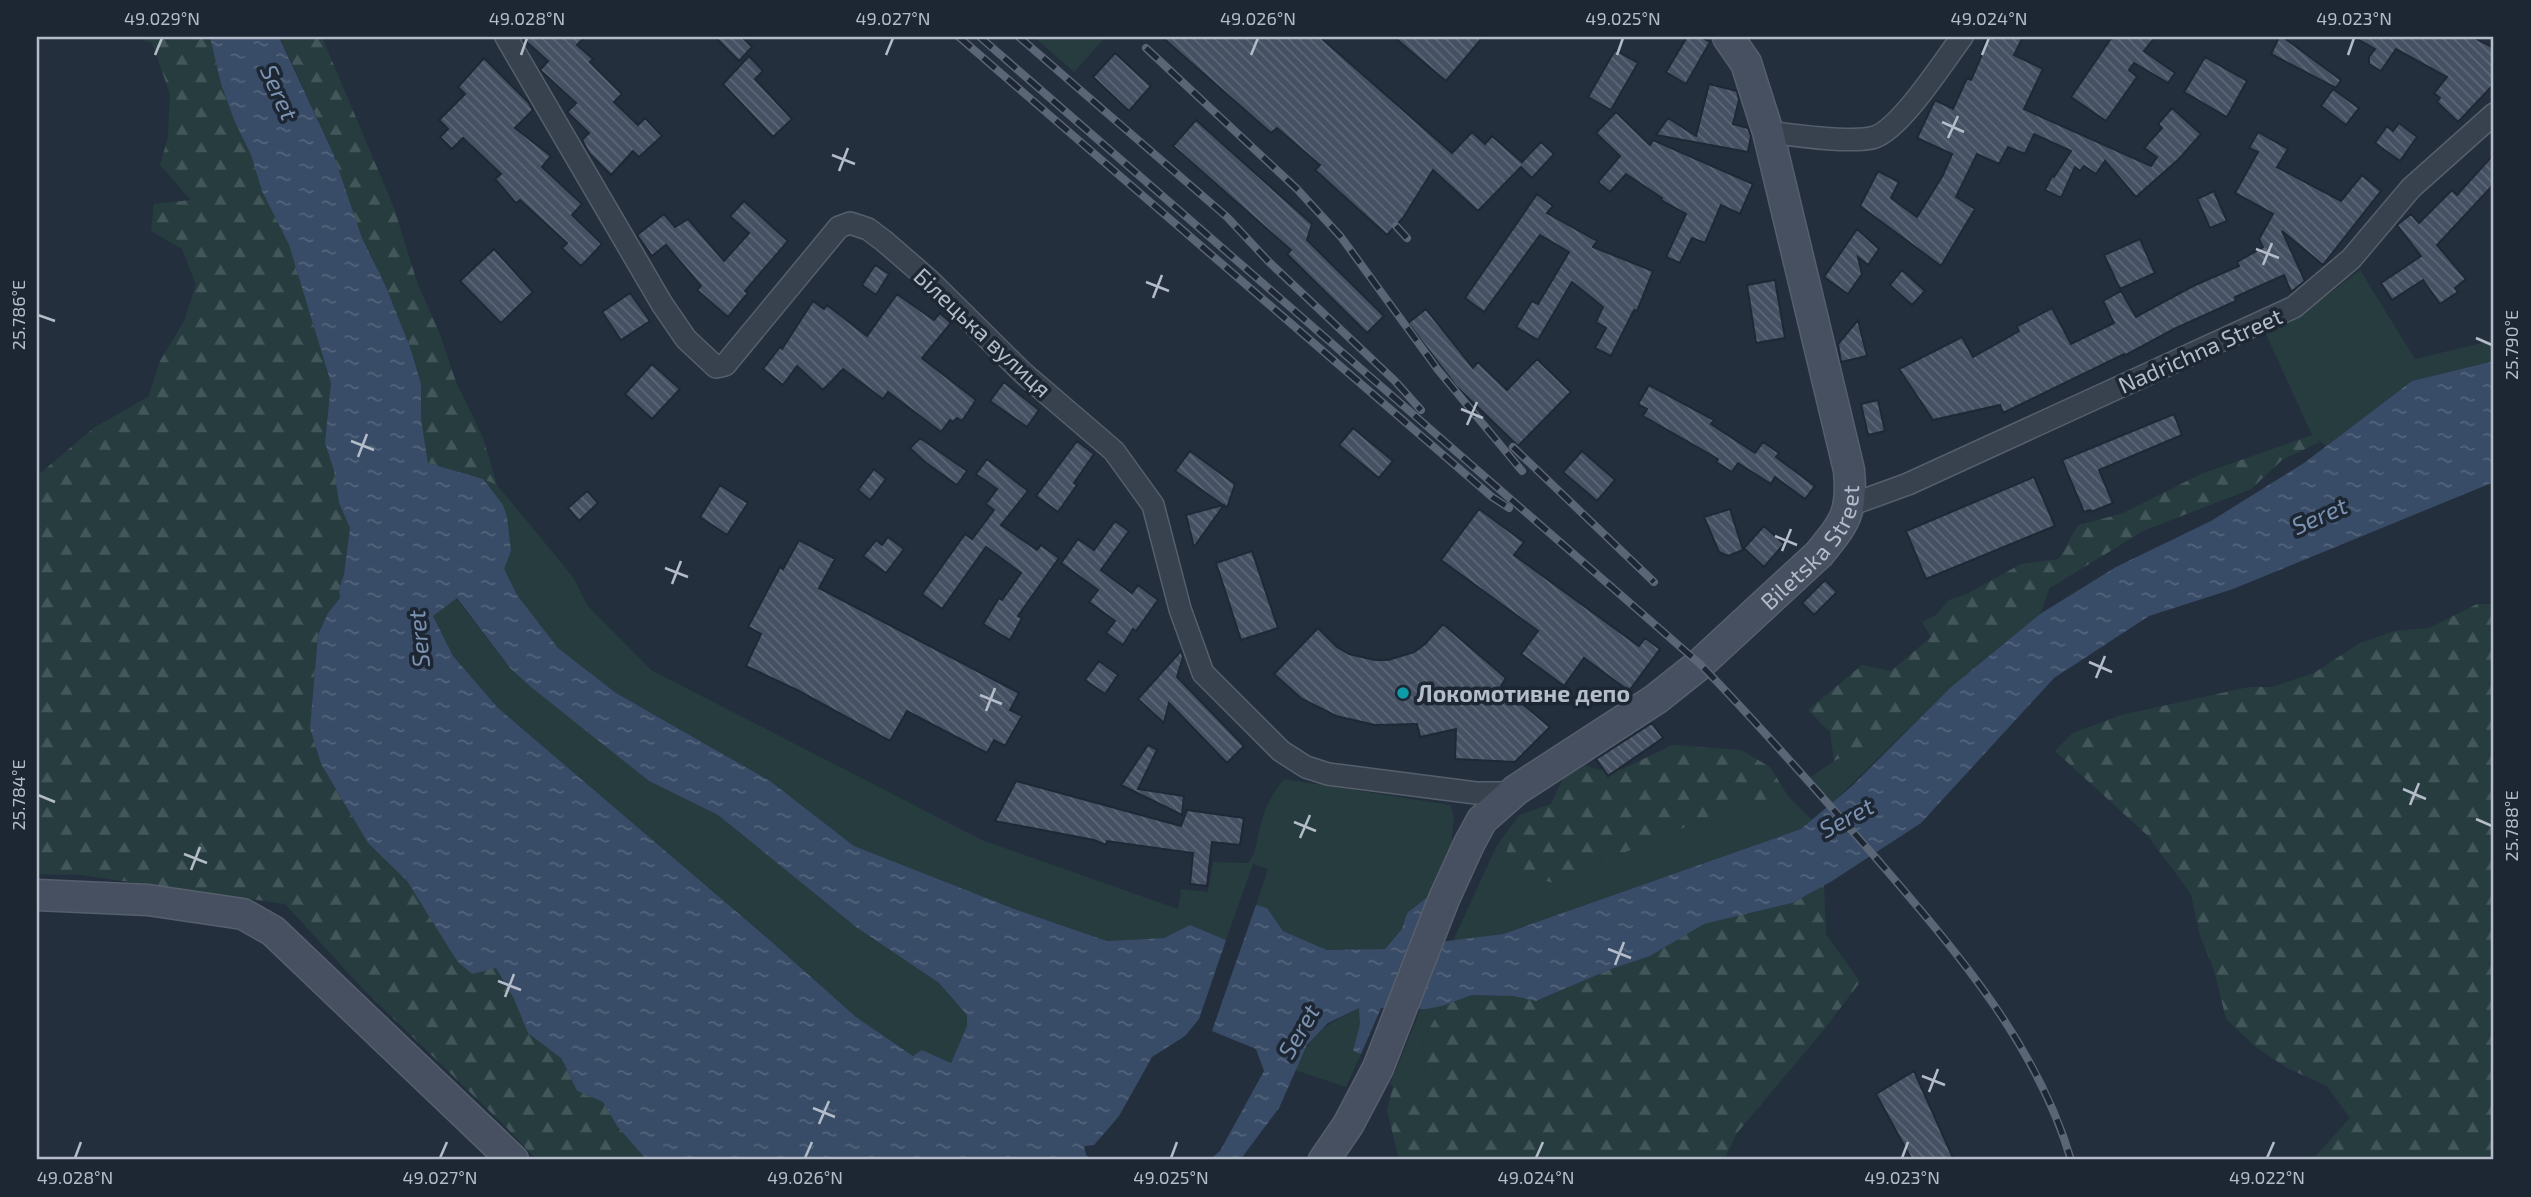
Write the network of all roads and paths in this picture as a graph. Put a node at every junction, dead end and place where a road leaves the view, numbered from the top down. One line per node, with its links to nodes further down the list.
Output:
1 (506, 37): 7 (street, Білецька вулиця)
2 (1728, 37): 5 (street, Biletska Street)
3 (1962, 37): 5 (street)
4 (2494, 114): 6 (street, Nadrichna Street)
5 (1768, 132): 6 (street, Biletska Street)
6 (1850, 505): 7 (street, Biletska Street)
7 (1512, 793): 10 (street, Biletska Street)
8 (37, 895): 9 (street)
9 (513, 1160)
10 (1324, 1160)

